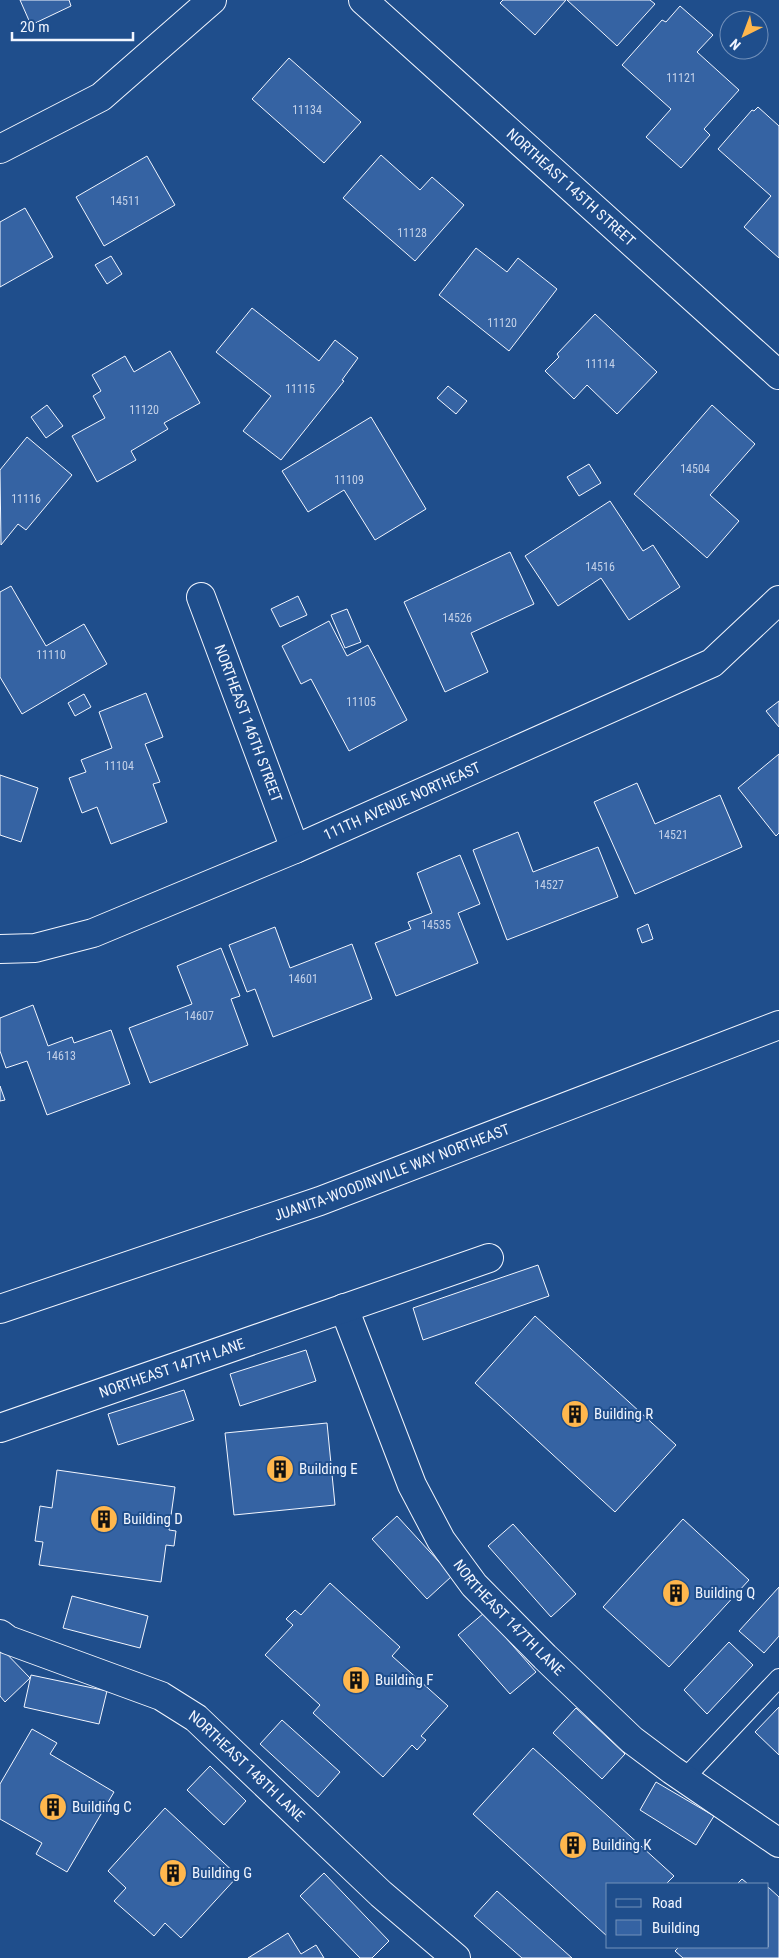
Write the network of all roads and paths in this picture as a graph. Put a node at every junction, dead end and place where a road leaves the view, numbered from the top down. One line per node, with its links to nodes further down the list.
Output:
1 (212, 0): 3 (street)
2 (363, 0): 4 (street, NORTHEAST 145TH STREET)
3 (0, 150)
4 (779, 375)
5 (201, 597): 7 (street, NORTHEAST 146TH STREET)
6 (779, 600): 7 (street, 111TH AVENUE NORTHEAST)
7 (296, 849): 8 (street, 111TH AVENUE NORTHEAST)
8 (0, 949)
9 (779, 1024): 12 (street, JUANITA-WOODINVILLE WAY NORTHEAST)
10 (489, 1258): 11 (street, NORTHEAST 147TH LANE)
11 (344, 1308): 13 (street, NORTHEAST 147TH LANE); 16 (street, NORTHEAST 147TH LANE)
12 (0, 1309)
13 (0, 1428)
14 (0, 1634): 18 (street, NORTHEAST 148TH LANE)
15 (779, 1678): 16 (lane)
16 (685, 1778): 17 (street, NORTHEAST 147TH LANE)
17 (779, 1843)
18 (456, 1958)

